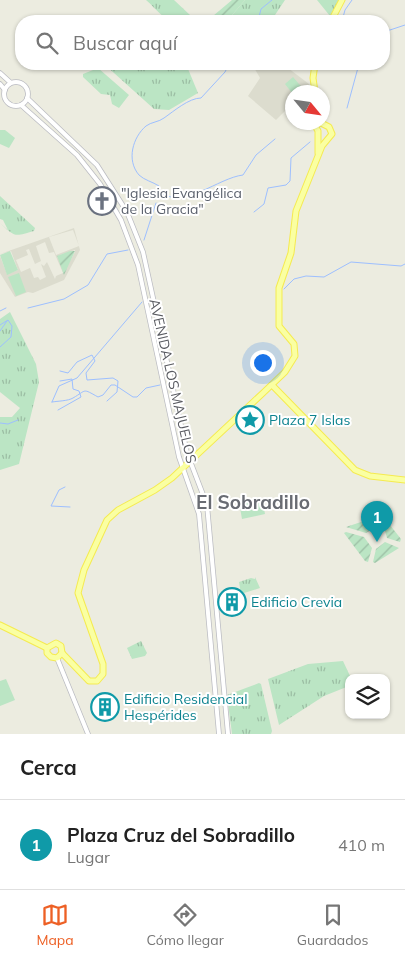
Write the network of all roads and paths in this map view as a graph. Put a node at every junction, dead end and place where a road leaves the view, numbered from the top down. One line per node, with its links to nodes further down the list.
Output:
1 (342, 0): 2 (main road)
2 (334, 15)
3 (314, 70): 7 (main road)
4 (0, 73): 5 (street)
5 (11, 83): 8 (street); 9 (street)
6 (0, 84): 8 (street)
7 (314, 85)
8 (5, 90): 10 (street)
9 (27, 98): 10 (street); 17 (street, AVENIDA LOS MAJUELOS)
10 (21, 104): 18 (street, AVENIDA LOS MAJUELOS)
11 (317, 130): 14 (main road)
12 (322, 130): 14 (main road)
13 (330, 130): 15 (main road)
14 (318, 134): 15 (main road); 16 (main road)
15 (327, 140): 16 (main road)
16 (318, 156): 19 (main road)
17 (156, 304): 18 (street); 20 (street, AVENIDA LOS MAJUELOS)
18 (148, 306): 21 (street, AVENIDA LOS MAJUELOS)
19 (272, 385): 20 (main road); 22 (main road)
20 (190, 462): 21 (main road); 28 (street, AVENIDA LOS MAJUELOS)
21 (182, 468): 25 (main road); 27 (street, AVENIDA LOS MAJUELOS)
22 (405, 480)
23 (0, 625): 24 (main road)
24 (47, 648): 25 (main road); 25 (main road)
25 (59, 656): 26 (street)
26 (88, 734)
27 (219, 734)
28 (228, 734)

